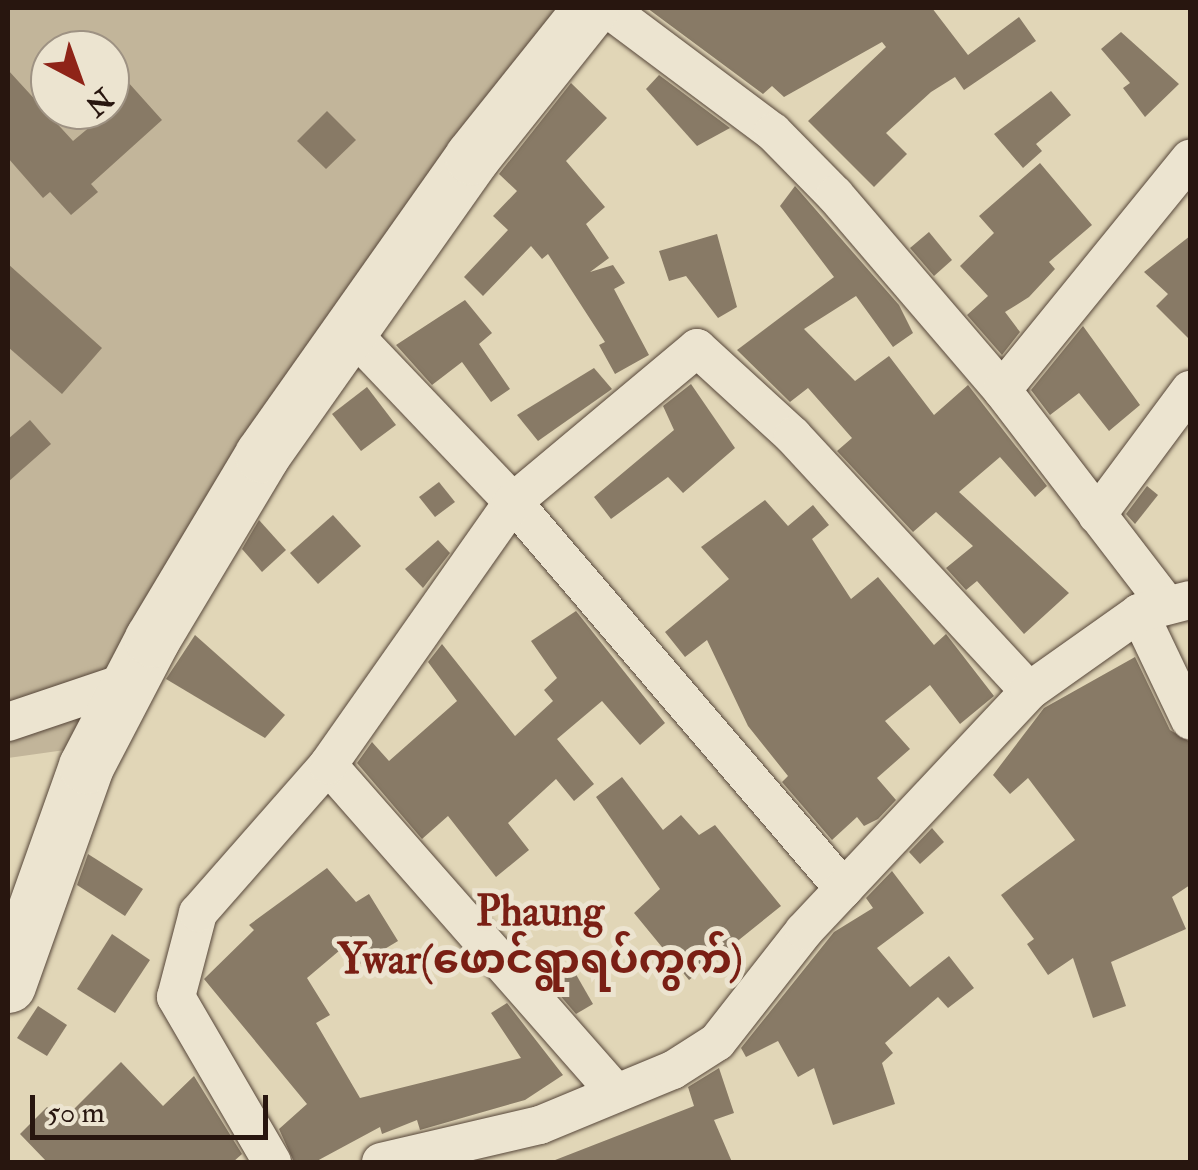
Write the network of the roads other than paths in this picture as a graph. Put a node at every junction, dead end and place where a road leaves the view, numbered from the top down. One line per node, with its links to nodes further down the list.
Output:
1 (592, 8): 4 (main road)
2 (607, 8): 5 (street)
3 (1190, 160): 5 (street)
4 (350, 331): 7 (street); 10 (main road)
5 (1002, 390): 8 (street)
6 (1190, 390): 8 (street)
7 (514, 502): 11 (street); 14 (street); 15 (street)
8 (1097, 515): 9 (street)
9 (1165, 606): 11 (street); 12 (street)
10 (126, 682): 13 (street); 16 (main road)
11 (1029, 692): 15 (street)
12 (1190, 720)
13 (8, 722)
14 (328, 766): 17 (street); 18 (street)
15 (844, 889): 17 (street)
16 (8, 985)
17 (616, 1094): 19 (street)
18 (272, 1162)
19 (382, 1162)

